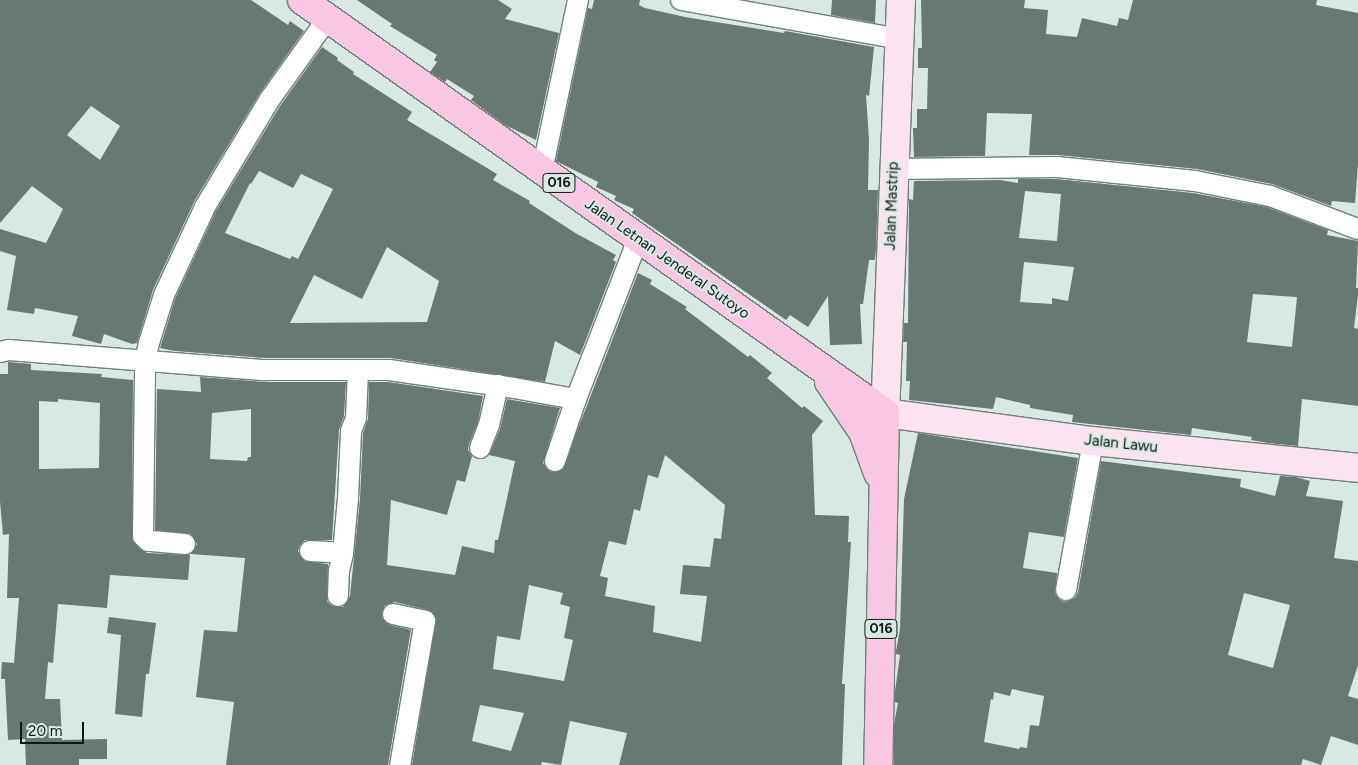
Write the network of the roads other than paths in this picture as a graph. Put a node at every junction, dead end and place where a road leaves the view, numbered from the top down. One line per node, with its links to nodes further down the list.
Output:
1 (302, 0): 5 (main road, Jalan Letnan Jenderal Sutoyo / 016)
2 (578, 0): 8 (street)
3 (681, 0): 6 (street)
4 (901, 0): 6 (main road, Jalan Mastrip)
5 (328, 18): 8 (main road, Jalan Letnan Jenderal Sutoyo / 016); 12 (street)
6 (899, 39): 7 (main road, Jalan Mastrip)
7 (894, 169): 9 (street); 17 (main road, Jalan Mastrip)
8 (542, 171): 10 (main road, Jalan Letnan Jenderal Sutoyo / 016)
9 (1358, 229)
10 (638, 239): 13 (main road, Jalan Letnan Jenderal Sutoyo / 016); 16 (street)
11 (0, 352): 12 (street)
12 (145, 360): 14 (street); 23 (street)
13 (815, 365): 17 (main road, Jalan Letnan Jenderal Sutoyo / 016); 22 (main road, 016)
14 (358, 370): 15 (street); 25 (street)
15 (498, 385): 16 (street); 19 (street)
16 (576, 399): 20 (street)
17 (885, 413): 18 (main road, Jalan Lawu); 22 (main road, 016)
18 (1093, 441): 21 (main road, Jalan Lawu); 26 (street)
19 (480, 448)
20 (555, 461)
21 (1358, 468)
22 (884, 492): 30 (main road, 016)
23 (185, 544)
24 (310, 551): 25 (street)
25 (343, 553): 27 (street)
26 (1066, 590)
27 (338, 596)
28 (393, 614): 29 (street)
29 (400, 765)
30 (878, 765)

